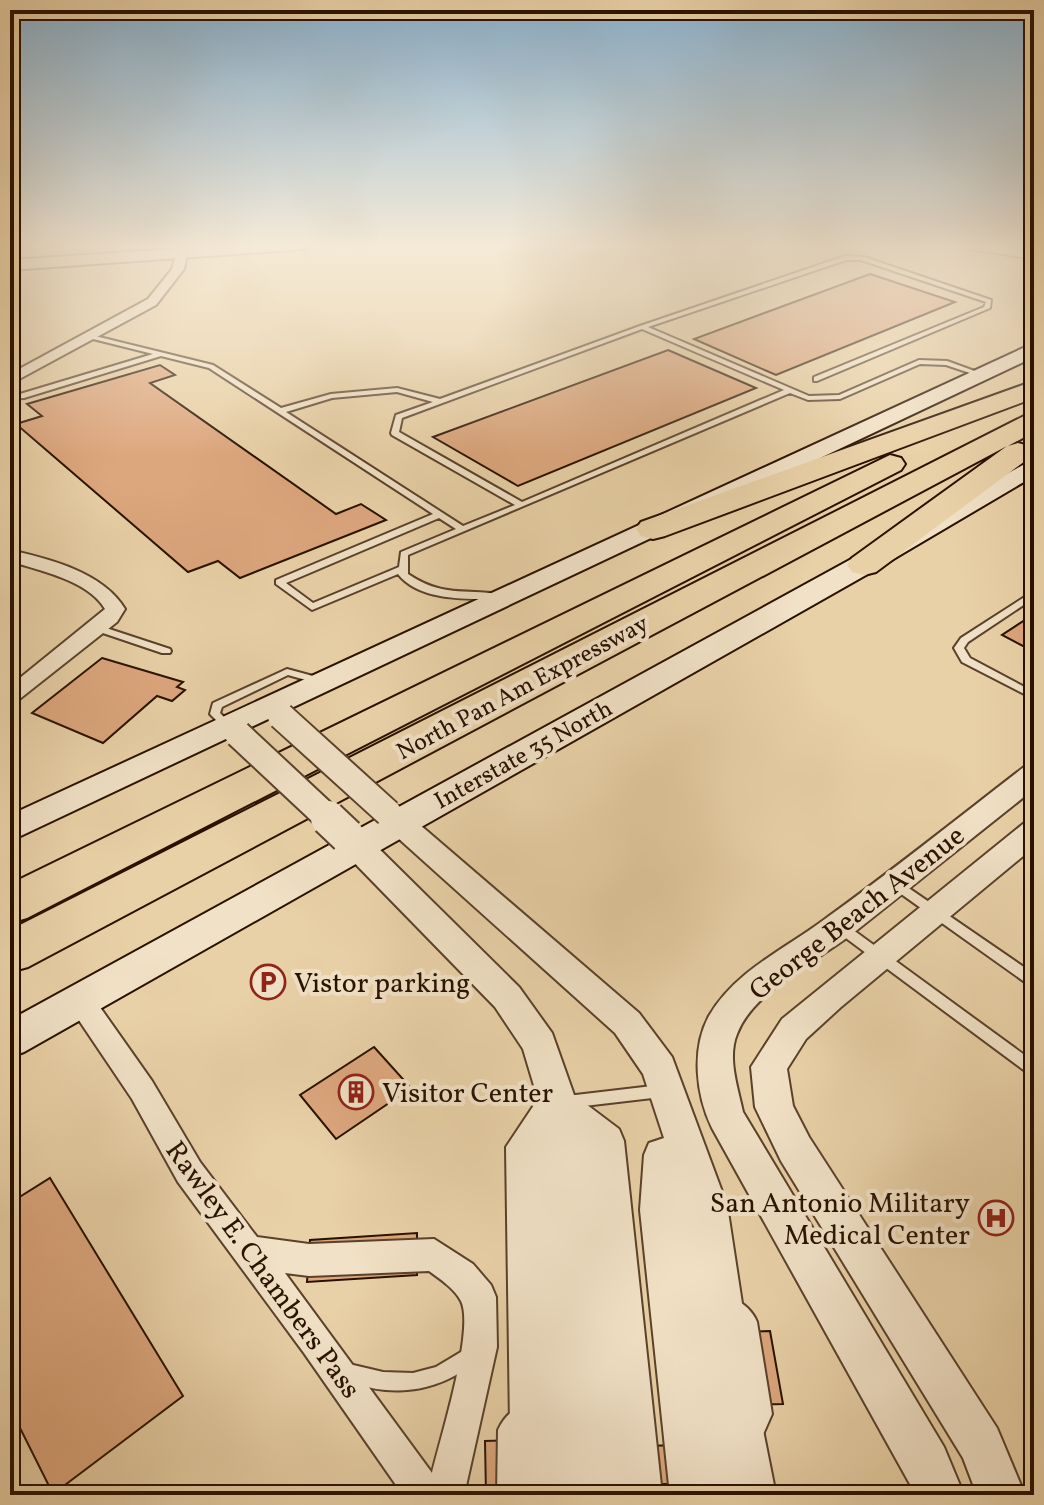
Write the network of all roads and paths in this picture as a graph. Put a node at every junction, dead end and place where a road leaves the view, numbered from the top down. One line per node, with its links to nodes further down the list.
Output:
1 (131, 315): 5 (street)
2 (677, 315): 4 (lane)
3 (970, 315): 9 (lane)
4 (642, 327): 11 (lane); 14 (lane)
5 (91, 337): 7 (lane); 10 (street)
6 (1034, 349): 8 (main road)
7 (165, 353): 13 (lane); 15 (lane)
8 (978, 374): 11 (lane); 22 (main road)
9 (817, 379)
10 (10, 380)
11 (790, 390): 19 (lane)
12 (1034, 390): 22 (highway); 40 (highway, North Pan Am Expressway)
13 (10, 397)
14 (441, 402): 15 (lane); 19 (lane)
15 (280, 411): 20 (lane)
16 (1034, 420): 43 (highway, North Pan Am Expressway)
17 (1034, 440): 24 (highway)
18 (1034, 466): 24 (main road, Interstate 35 North)
19 (522, 505): 21 (lane)
20 (439, 515): 21 (lane); 25 (lane)
21 (462, 529): 25 (lane)
22 (653, 529): 27 (main road)
23 (10, 555): 28 (street)
24 (864, 565): 35 (main road, Interstate 35 North)
25 (404, 568): 27 (lane)
26 (1034, 594): 31 (lane)
27 (514, 596): 32 (main road)
28 (97, 628): 29 (lane); 30 (street)
29 (166, 651)
30 (10, 696)
31 (1034, 696)
32 (268, 703): 33 (main road); 35 (street, bridge)
33 (233, 730): 36 (main road); 38 (street, bridge)
34 (1034, 774): 39 (street, George Beach Avenue)
35 (393, 818): 38 (main road, Interstate 35 North); 49 (street)
36 (10, 829)
37 (1034, 831): 41 (street, George Beach Avenue)
38 (352, 841): 46 (main road, Interstate 35 North); 50 (street)
39 (894, 883): 41 (lane); 42 (street, George Beach Avenue)
40 (10, 905)
41 (935, 911): 44 (street, George Beach Avenue); 45 (lane)
42 (839, 926): 44 (lane); 65 (street, George Beach Avenue)
43 (10, 953)
44 (878, 956): 48 (lane); 66 (street, George Beach Avenue)
45 (1034, 981)
46 (80, 1001): 47 (main road, Interstate 35 North); 51 (street, Rawley E. Chambers Pass)
47 (10, 1040)
48 (1034, 1070)
49 (666, 1091): 50 (lane); 52 (street); 55 (street)
50 (558, 1102): 55 (street); 55 (street)
51 (246, 1249): 53 (street); 54 (street, Rawley E. Chambers Pass)
52 (719, 1293): 55 (street); 56 (lane)
53 (480, 1347): 54 (lane); 58 (street)
54 (335, 1368): 57 (street, Rawley E. Chambers Pass)
55 (640, 1397): 56 (street); 59 (lane); 60 (street); 61 (street); 62 (street); 63 (street); 64 (street)
56 (741, 1482)
57 (425, 1495)
58 (445, 1495)
59 (506, 1495)
60 (535, 1495)
61 (569, 1495)
62 (604, 1495)
63 (638, 1495)
64 (694, 1495)
65 (940, 1495)
66 (1001, 1495)

